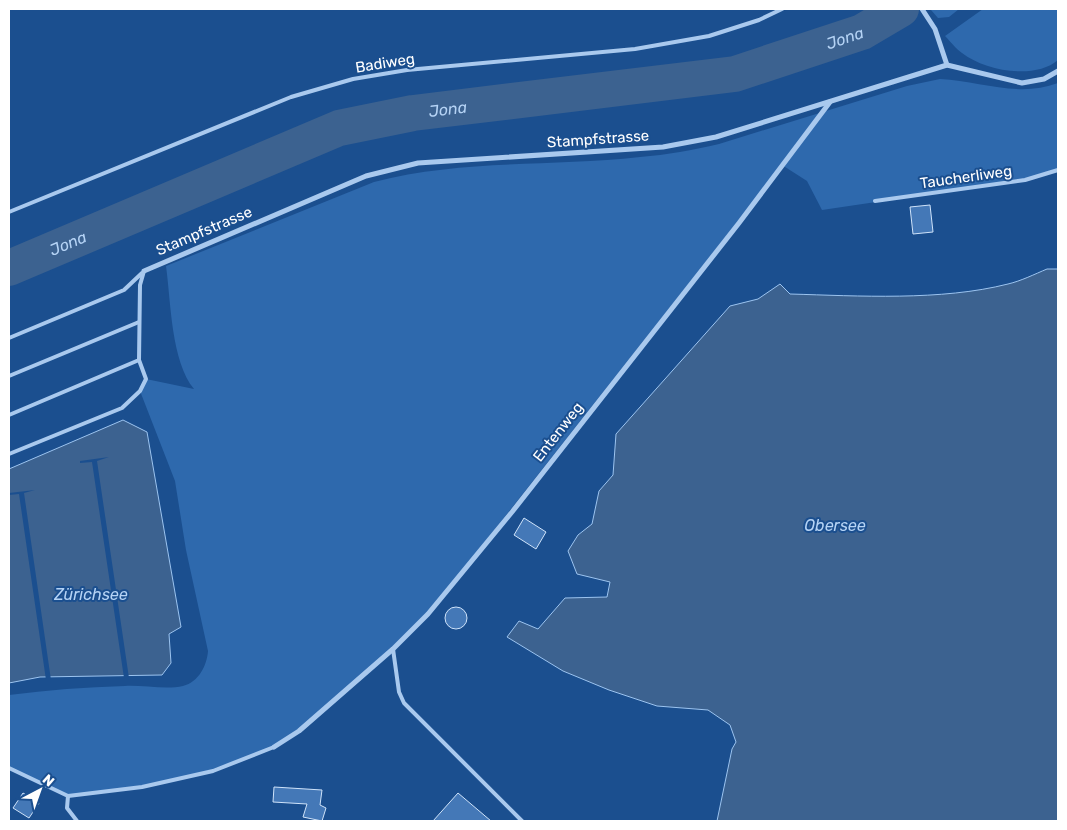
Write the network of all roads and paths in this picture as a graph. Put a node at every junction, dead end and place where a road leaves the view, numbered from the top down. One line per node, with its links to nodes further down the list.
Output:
1 (782, 9): 8 (lane, Badiweg)
2 (922, 9): 3 (street)
3 (947, 65): 4 (street); 5 (street, Stampfstrasse)
4 (1058, 71)
5 (830, 102): 9 (street, Stampfstrasse); 16 (street, Entenweg)
6 (1058, 170): 7 (lane, Taucherliweg)
7 (875, 202)
8 (9, 212)
9 (144, 271): 10 (lane); 11 (lane)
10 (139, 322): 12 (lane); 13 (lane)
11 (9, 338)
12 (139, 360): 14 (lane); 15 (lane)
13 (9, 376)
14 (9, 414)
15 (9, 454)
16 (393, 649): 17 (street, Entenweg); 21 (lane)
17 (274, 747): 19 (lane)
18 (9, 768): 19 (lane)
19 (68, 796): 20 (lane)
20 (77, 821)
21 (522, 821)

